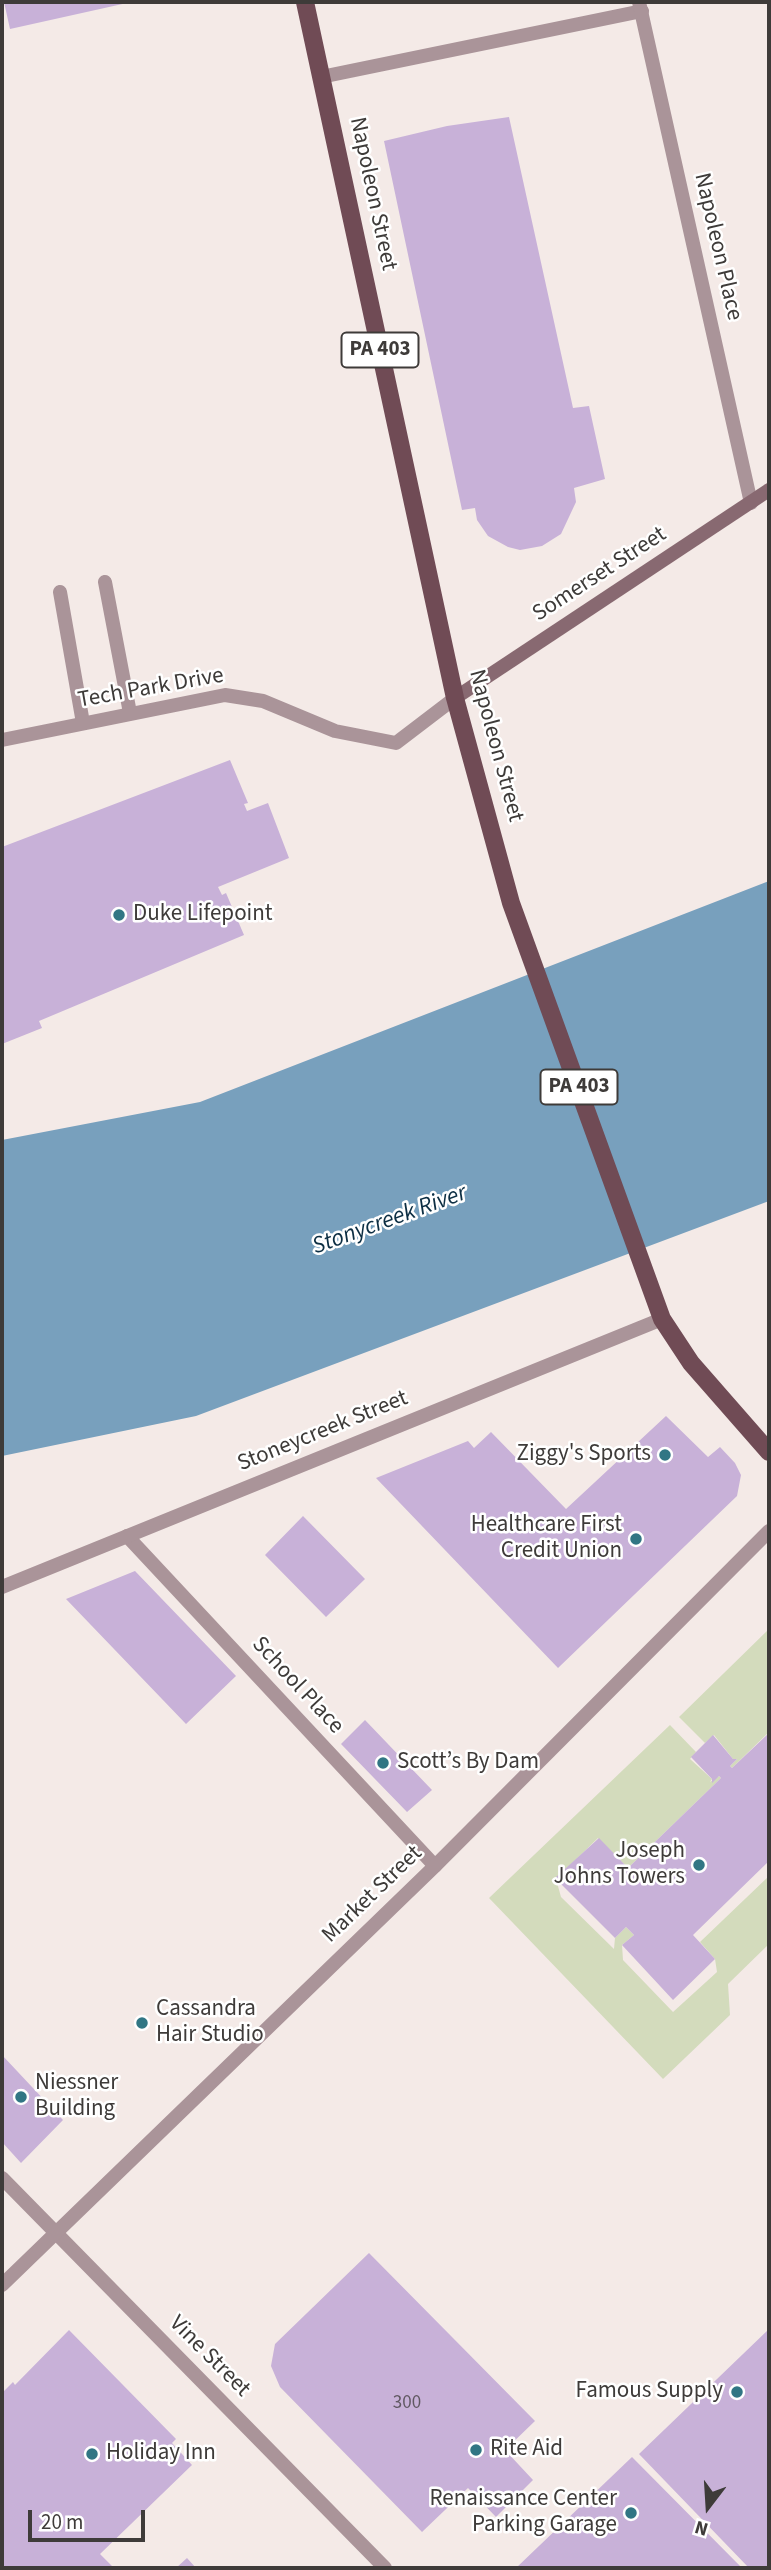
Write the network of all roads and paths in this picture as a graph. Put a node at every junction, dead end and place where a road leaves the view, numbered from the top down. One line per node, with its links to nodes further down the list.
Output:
1 (305, 2): 3 (main road, Napoleon Street / PA 403)
2 (640, 7): 3 (street); 5 (street, Napoleon Place)
3 (321, 77): 8 (main road, Napoleon Street / PA 403)
4 (769, 490): 5 (main road, Somerset Street)
5 (751, 503): 8 (main road, Somerset Street)
6 (105, 582): 9 (street)
7 (60, 592): 10 (street)
8 (455, 698): 9 (street, Tech Park Drive); 12 (main road, Napoleon Street / PA 403)
9 (130, 713): 10 (street, Tech Park Drive)
10 (83, 723): 11 (street, Tech Park Drive)
11 (2, 740)
12 (662, 1319): 13 (main road, Napoleon Street / PA 403); 15 (street, Stoneycreek Street)
13 (769, 1452)
14 (769, 1531): 17 (street, Market Street)
15 (127, 1536): 16 (street, Stoneycreek Street); 17 (street, School Place)
16 (2, 1587)
17 (435, 1866): 19 (street, Market Street)
18 (2, 2178): 19 (street, Vine Street)
19 (55, 2234): 20 (street, Market Street); 21 (street, Vine Street)
20 (2, 2285)
21 (385, 2568)

